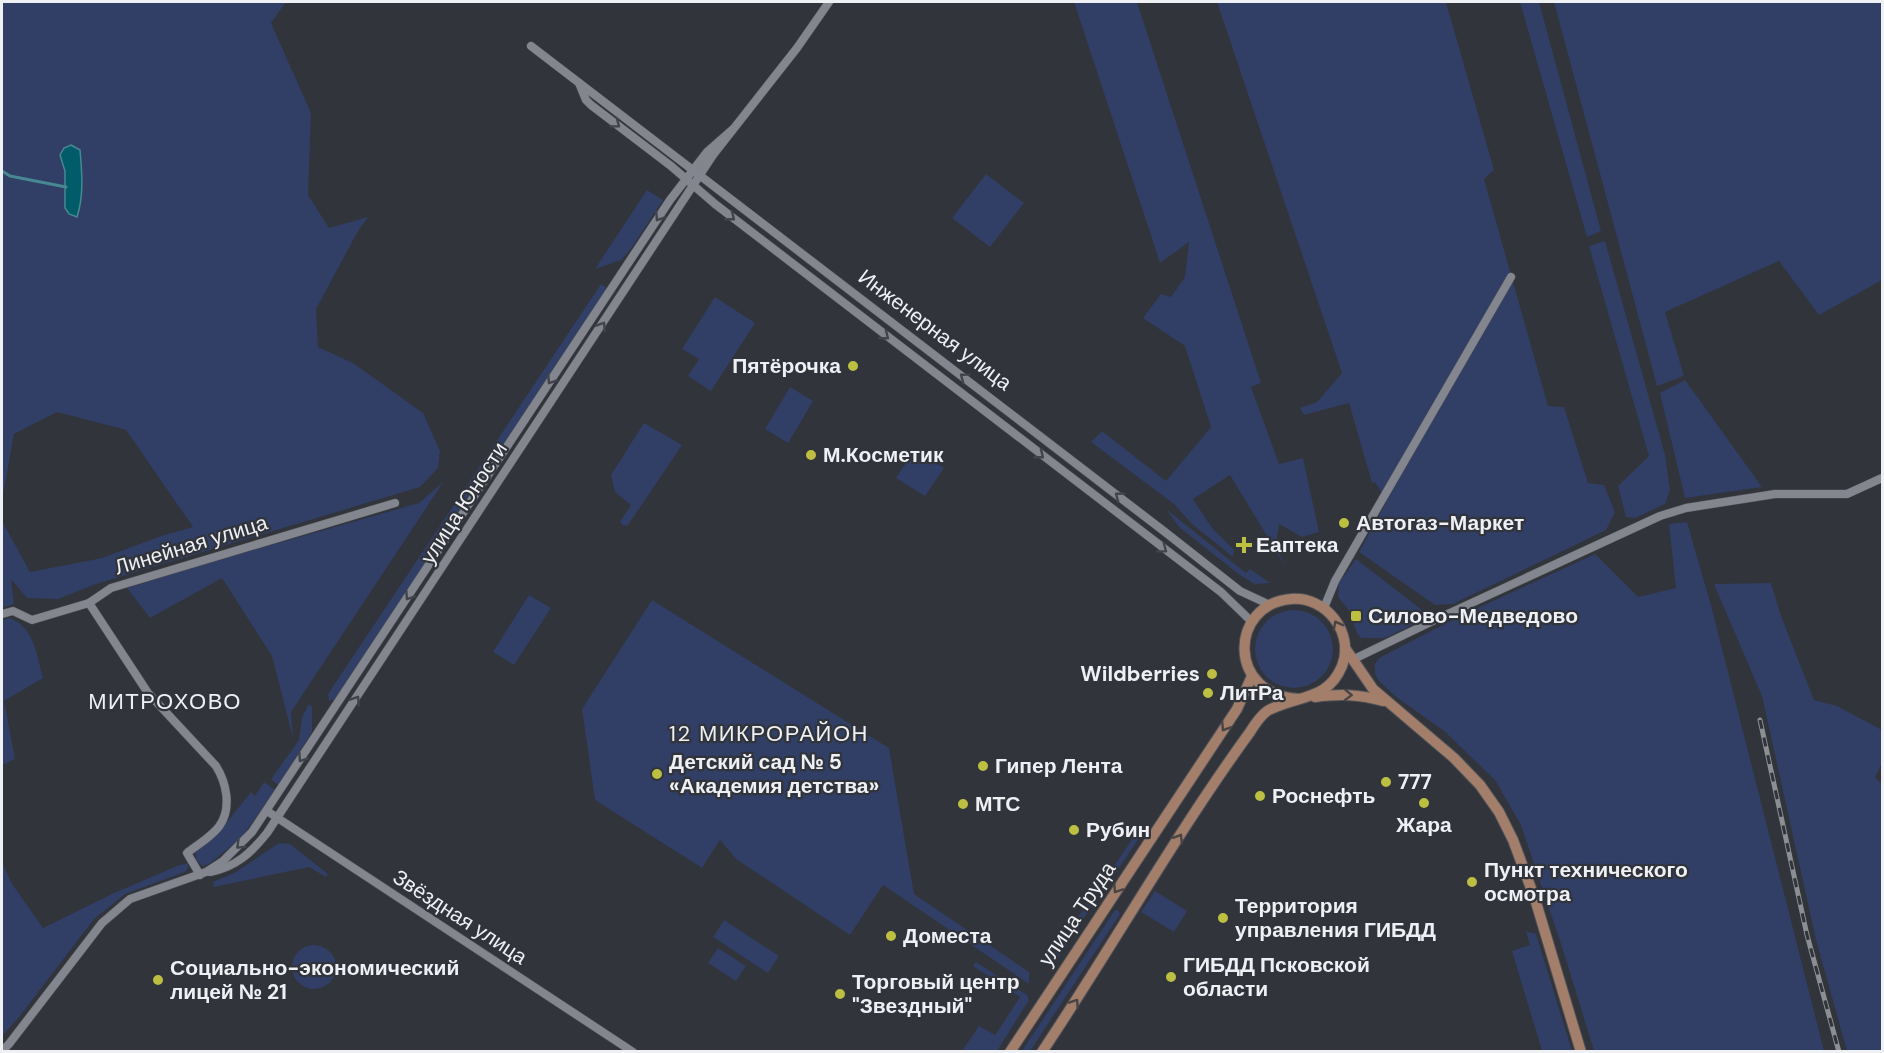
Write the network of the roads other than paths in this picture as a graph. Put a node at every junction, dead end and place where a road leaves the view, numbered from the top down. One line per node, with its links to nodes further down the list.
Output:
1 (829, 2): 4 (street, улица Юности)
2 (531, 46): 3 (street, Инженерная улица)
3 (579, 81): 5 (street, Инженерная улица); 7 (street, Инженерная улица, one-way to 7)
4 (732, 130): 5 (street, улица Юности); 6 (street, улица Юности)
5 (693, 170): 6 (street, Инженерная улица); 7 (street, улица Юности)
6 (700, 176): 8 (street, улица Юности); 13 (street, Инженерная улица, one-way to 6)
7 (686, 179): 8 (street, Инженерная улица); 22 (street, улица Юности, one-way to 22)
8 (694, 186): 16 (street, Инженерная улица, one-way to 16); 23 (street, улица Юности, one-way to 8)
9 (1511, 277): 14 (street)
10 (1882, 478): 18 (street)
11 (395, 502): 12 (street, Линейная улица)
12 (89, 603): 15 (street, Линейная улица); 24 (street)
13 (1270, 605): 14 (main road); 16 (main road)
14 (1324, 608): 17 (main road, one-way to 14)
15 (2, 614)
16 (1252, 622): 19 (main road)
17 (1345, 647): 18 (main road); 20 (main road)
18 (1352, 660): 21 (main road)
19 (1252, 676): 20 (main road); 28 (main road, улица Труда, one-way to 28)
20 (1304, 698): 21 (main road, one-way to 21); 29 (main road, улица Труда, one-way to 20)
21 (1386, 702): 30 (main road)
22 (267, 811): 23 (street, Звёздная улица); 24 (street, улица Юности, one-way to 24)
23 (277, 818): 24 (street, улица Юности); 27 (street, Звёздная улица)
24 (203, 874): 25 (street, улица Юности)
25 (11, 1048): 26 (street, улица Юности)
26 (2, 1051)
27 (633, 1052)
28 (1010, 1052)
29 (1042, 1052)
30 (1581, 1052)

